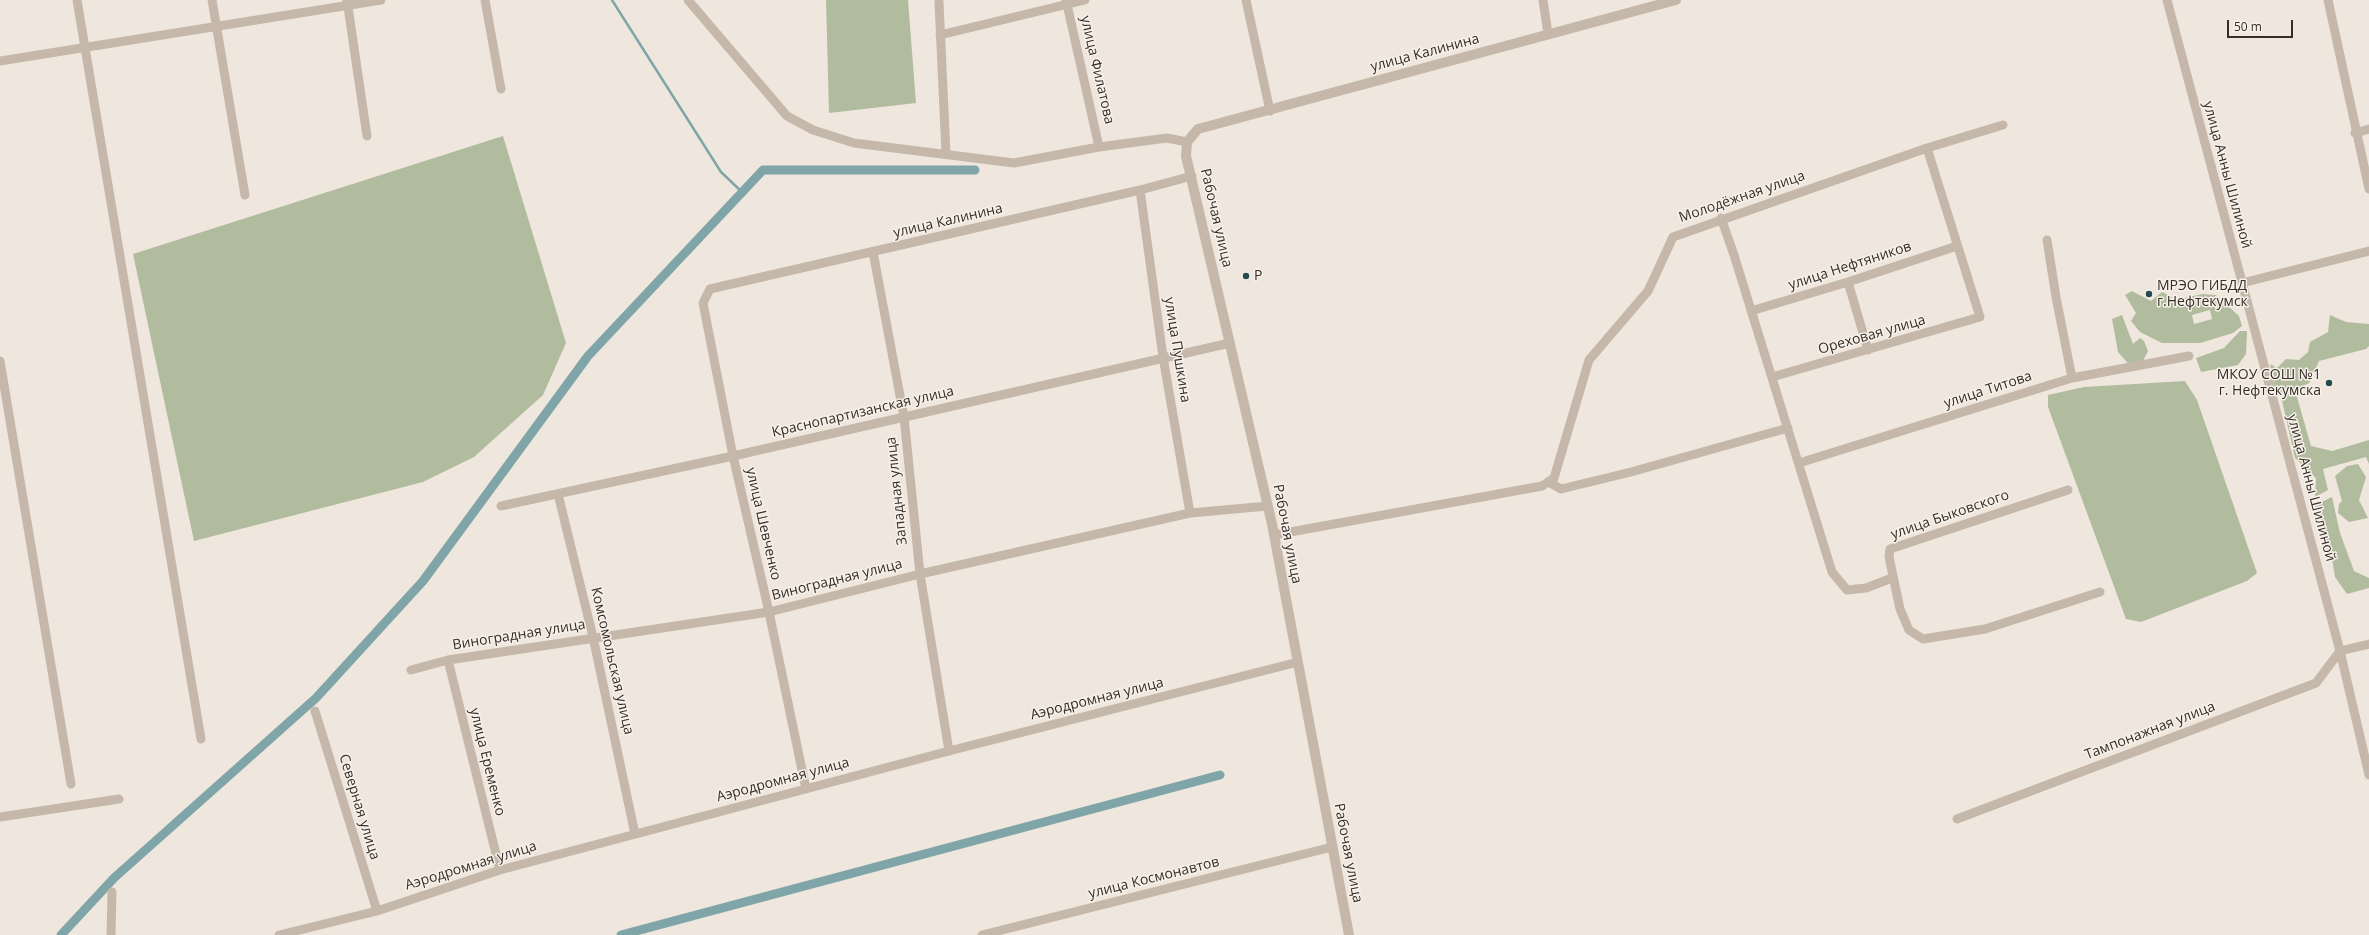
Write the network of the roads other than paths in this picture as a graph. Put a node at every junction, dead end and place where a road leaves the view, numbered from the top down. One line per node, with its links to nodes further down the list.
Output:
1 (77, 0): 18 (street)
2 (212, 0): 15 (street)
3 (381, 0): 12 (street)
4 (485, 0): 20 (street)
5 (688, 0): 29 (street)
6 (1085, 0): 14 (street)
7 (1246, 0): 21 (street)
8 (1543, 0): 16 (street)
9 (1676, 0): 16 (street, улица Калинина)
10 (2167, 0): 40 (street, улица Анны Шилиной)
11 (2328, 0): 24 (street)
12 (347, 2): 15 (street); 25 (street)
13 (939, 2): 17 (street)
14 (1067, 2): 17 (street); 27 (street, улица Филатова)
15 (217, 26): 18 (street); 33 (street)
16 (1548, 34): 21 (street, улица Калинина)
17 (940, 35): 29 (street)
18 (85, 48): 19 (street); 72 (street)
19 (0, 61)
20 (501, 89)
21 (1270, 111): 26 (street, улица Калинина)
22 (2003, 126): 28 (street, Молодёжная улица)
23 (2369, 129): 24 (street)
24 (2355, 133): 31 (street)
25 (367, 136)
26 (1187, 142): 27 (street); 30 (street, Рабочая улица)
27 (1099, 147): 29 (street)
28 (1927, 148): 34 (street, Молодёжная улица); 36 (street)
29 (946, 154)
30 (1192, 176): 32 (street, улица Калинина); 43 (street, Рабочая улица)
31 (2369, 189)
32 (1140, 190): 38 (street, улица Калинина); 46 (street, улица Пушкина)
33 (245, 195)
34 (1721, 218): 42 (street); 54 (street, Молодёжная улица)
35 (2047, 240): 49 (street)
36 (1957, 246): 39 (street, улица Нефтяников); 44 (street, Ореховая улица)
37 (2369, 251): 40 (street)
38 (873, 252): 41 (street, улица Калинина); 50 (street, Западная улица)
39 (1848, 282): 42 (street, улица Нефтяников); 44 (street)
40 (2242, 283): 67 (street, улица Анны Шилиной)
41 (710, 290): 52 (street, улица Шевченко)
42 (1752, 311): 48 (street)
43 (1230, 342): 46 (street, Краснопартизанская улица); 58 (street, Рабочая улица)
44 (1868, 350): 48 (street, Ореховая улица)
45 (2189, 356): 49 (street, улица Титова)
46 (1163, 357): 50 (street, Краснопартизанская улица); 59 (street, улица Пушкина)
47 (0, 361): 75 (street)
48 (1772, 377): 51 (street)
49 (2072, 378): 53 (street, улица Титова)
50 (904, 417): 52 (street, Краснопартизанская улица); 61 (street, Западная улица)
51 (1788, 428): 53 (street); 54 (street)
52 (733, 456): 56 (street, Краснопартизанская улица); 64 (street, улица Шевченко)
53 (1799, 463): 62 (street)
54 (1545, 484): 60 (street)
55 (2068, 490): 62 (street, улица Быковского)
56 (558, 494): 57 (street, Краснопартизанская улица); 65 (street, Комсомольская улица)
57 (501, 506)
58 (1268, 506): 59 (street, Виноградная улица); 60 (street, Рабочая улица)
59 (1190, 513): 61 (street, Виноградная улица)
60 (1274, 535): 69 (street, Рабочая улица)
61 (920, 574): 64 (street, Виноградная улица); 73 (street, Западная улица)
62 (1892, 578): 63 (street)
63 (2100, 592)
64 (769, 612): 65 (street, Виноградная улица); 76 (street, улица Шевченко)
65 (593, 637): 68 (street, Виноградная улица); 80 (street, Комсомольская улица)
66 (2369, 644): 67 (street)
67 (2340, 651): 74 (street, улица Анны Шилиной); 79 (street, Тампонажная улица)
68 (448, 660): 70 (street, Виноградная улица); 82 (street, улица Еременко)
69 (1298, 662): 73 (street, Аэродромная улица); 81 (street, Рабочая улица)
70 (411, 670)
71 (315, 711): 84 (street, Северная улица)
72 (200, 739)
73 (948, 751): 76 (street, Аэродромная улица)
74 (2369, 775)
75 (71, 784)
76 (806, 789): 80 (street, Аэродромная улица)
77 (119, 799): 78 (street)
78 (0, 817)
79 (1957, 819)
80 (635, 834): 82 (street, Аэродромная улица)
81 (1332, 847): 87 (street, улица Космонавтов); 88 (street, Рабочая улица)
82 (500, 870): 84 (street, Аэродромная улица)
83 (112, 892): 85 (street)
84 (377, 911): 86 (street, Аэродромная улица)
85 (111, 935)
86 (279, 935)
87 (982, 935)
88 (1349, 935)

